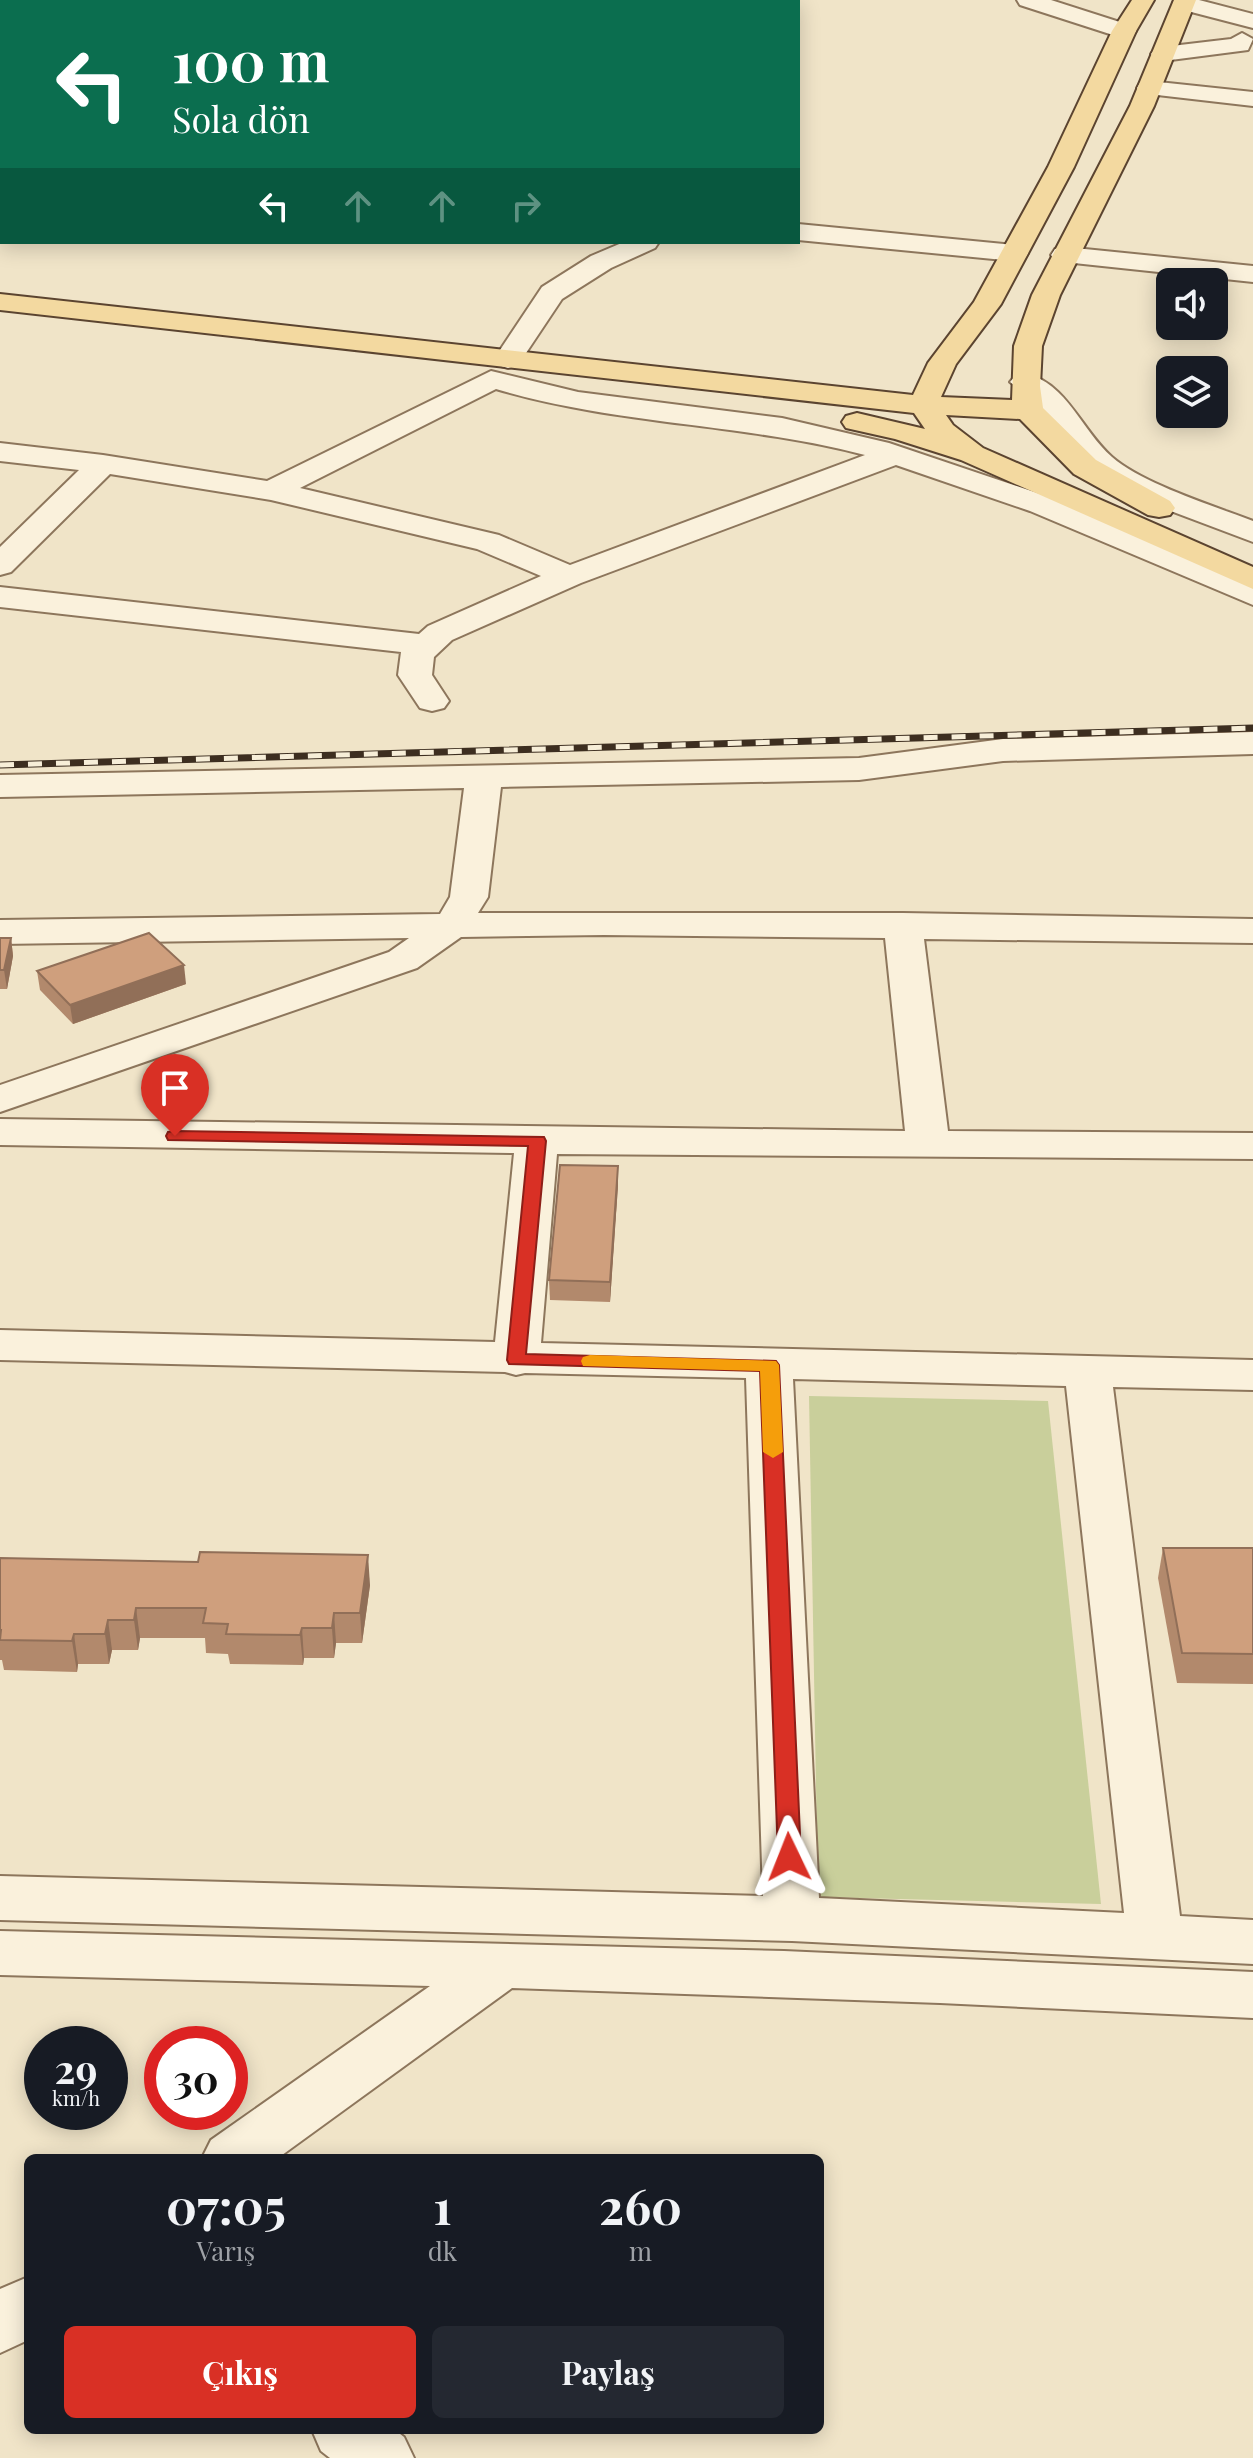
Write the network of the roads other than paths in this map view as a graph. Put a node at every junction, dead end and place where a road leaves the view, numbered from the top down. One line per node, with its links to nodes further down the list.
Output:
1 (1028, 0): 4 (street)
2 (1143, 0): 4 (main road)
3 (1185, 2): 5 (main road); 5 (street)
4 (1124, 31): 10 (main road)
5 (1163, 54): 6 (main road)
6 (1149, 88): 7 (street); 11 (main road)
7 (1253, 99)
8 (800, 232): 10 (street)
9 (642, 244): 16 (street)
10 (1014, 253): 15 (main road)
11 (1065, 255): 12 (street); 18 (main road)
12 (1253, 274)
13 (0, 302): 16 (main road)
14 (0, 329): 16 (main road)
15 (950, 352): 17 (main road); 19 (main road)
16 (499, 373): 17 (main road); 21 (main road); 22 (street); 24 (street)
17 (717, 382): 19 (main road)
18 (1027, 396): 19 (main road); 25 (street); 26 (main road)
19 (923, 405): 21 (main road)
20 (0, 452): 23 (street)
21 (972, 454): 29 (main road)
22 (894, 455): 28 (street); 30 (street)
23 (103, 464): 24 (street); 27 (street)
24 (271, 491): 28 (street)
25 (1253, 532)
26 (1253, 549)
27 (0, 565)
28 (569, 576): 32 (street)
29 (1253, 579)
30 (1253, 595)
31 (0, 597): 32 (street)
32 (427, 645): 33 (street)
33 (432, 701)
34 (1253, 743): 35 (street)
35 (484, 776): 36 (street); 37 (street)
36 (0, 786)
37 (452, 925): 38 (street); 40 (street); 41 (street)
38 (903, 925): 39 (street); 44 (street)
39 (1253, 931)
40 (0, 932)
41 (0, 1099)
42 (0, 1132): 43 (street)
43 (537, 1141): 44 (street); 47 (street)
44 (928, 1144): 45 (street)
45 (1253, 1146)
46 (0, 1345): 47 (street)
47 (516, 1360): 48 (street)
48 (769, 1365): 49 (street); 52 (street)
49 (1088, 1372): 50 (street); 53 (street)
50 (1253, 1375)
51 (0, 1898): 52 (street)
52 (792, 1919): 53 (street)
53 (1155, 1938): 54 (street)
54 (1253, 1942)
55 (0, 1953): 56 (street)
56 (502, 1965): 57 (street); 58 (street)
57 (1253, 1995)
58 (238, 2154)
59 (24, 2307): 60 (street)
60 (0, 2325)
61 (349, 2434): 62 (street)
62 (381, 2458)

